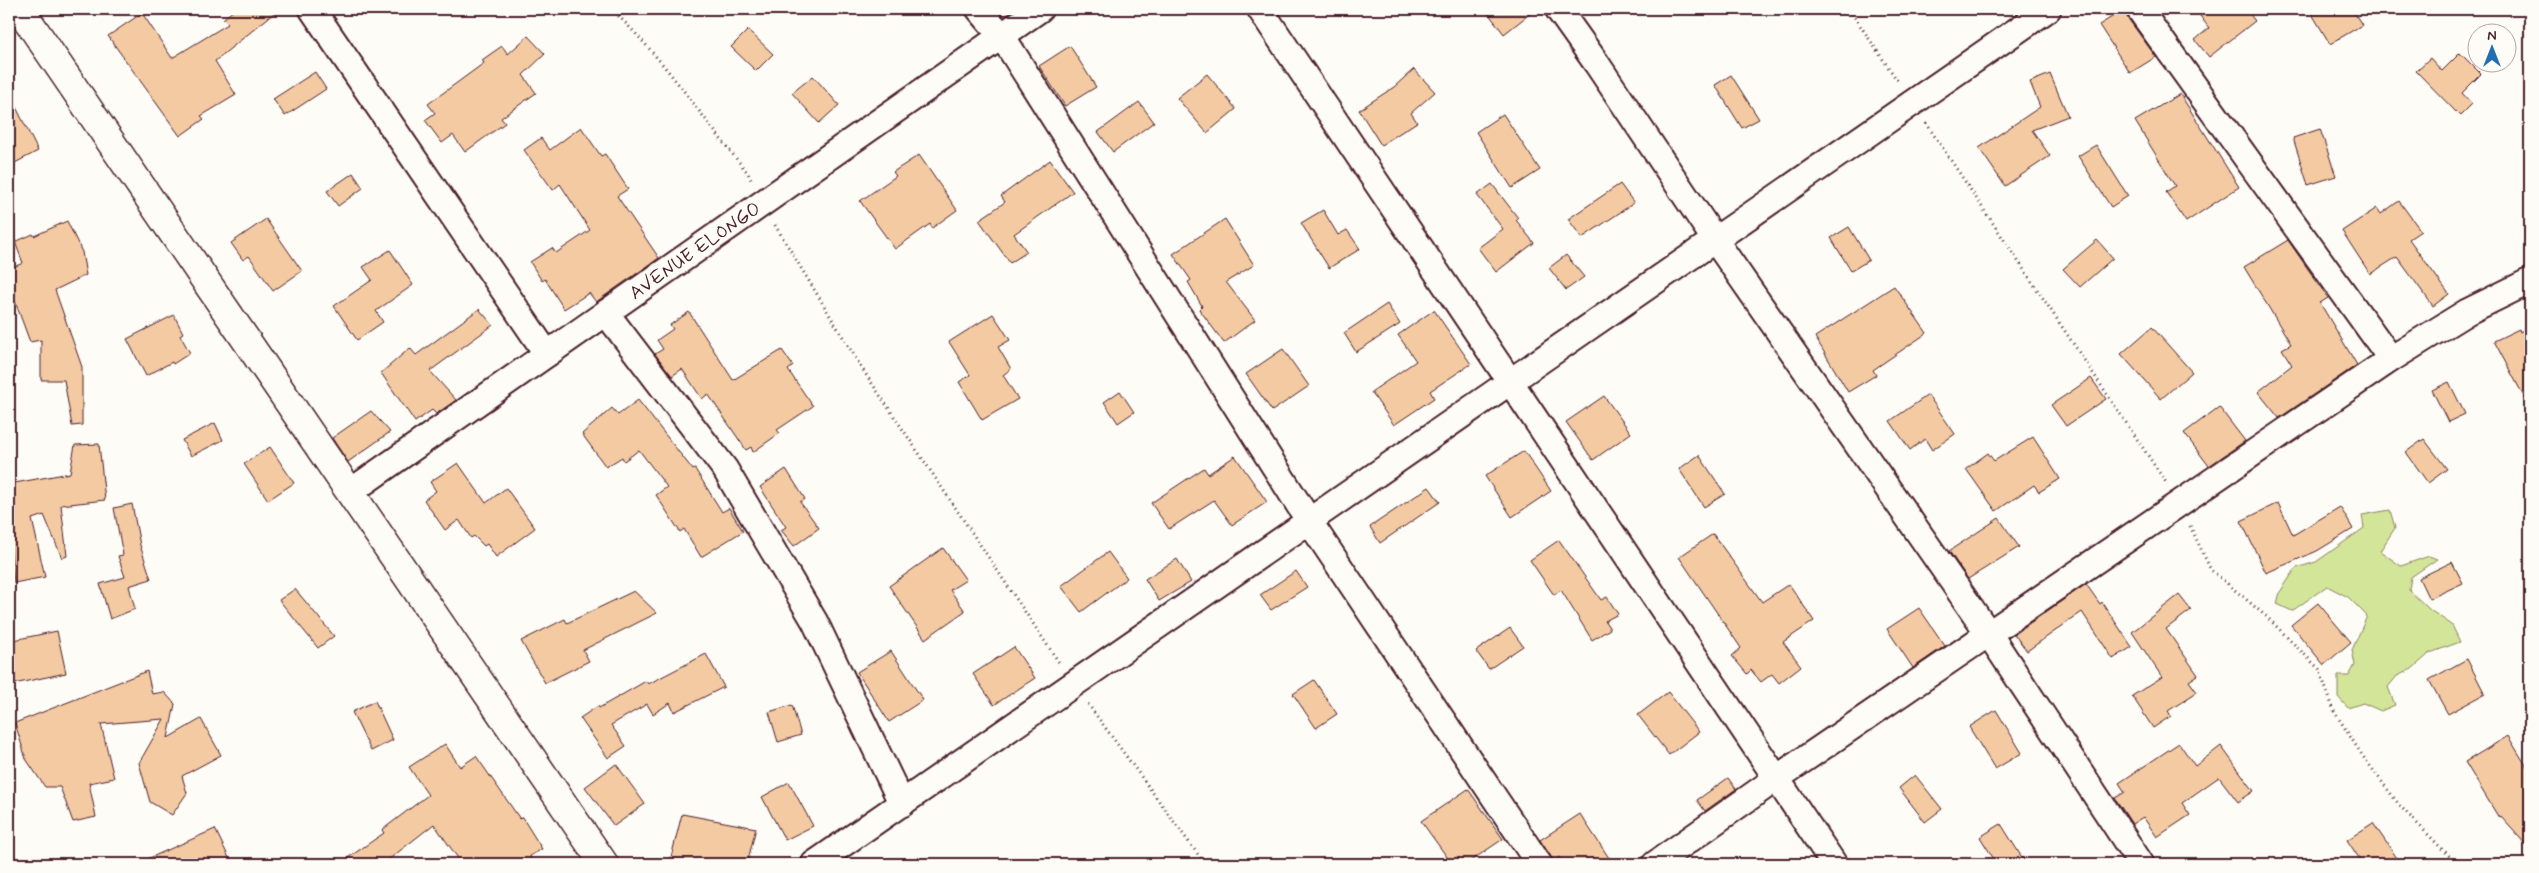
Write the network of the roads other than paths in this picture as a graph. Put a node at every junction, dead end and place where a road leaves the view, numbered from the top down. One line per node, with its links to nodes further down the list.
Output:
1 (20, 9): 16 (street)
2 (312, 9): 13 (street)
3 (979, 9): 9 (street)
4 (1040, 9): 9 (street, AVENUE ELONGO)
5 (1260, 9): 15 (street)
6 (1558, 9): 10 (street)
7 (2048, 9): 10 (street)
8 (2139, 9): 14 (street)
9 (1002, 36): 12 (street, AVENUE ELONGO); 17 (street)
10 (1715, 240): 15 (street); 18 (street)
11 (2530, 280): 14 (street)
12 (606, 313): 13 (street, AVENUE ELONGO); 20 (street)
13 (547, 354): 16 (street, AVENUE ELONGO)
14 (2391, 359): 18 (street)
15 (1512, 381): 17 (street); 19 (street)
16 (350, 492): 21 (street)
17 (1309, 521): 20 (street); 23 (street)
18 (1989, 634): 19 (street); 26 (street)
19 (1777, 778): 24 (street); 25 (street)
20 (902, 804): 22 (street)
21 (604, 864)
22 (814, 864)
23 (1539, 864)
24 (1655, 864)
25 (1834, 864)
26 (2141, 864)

